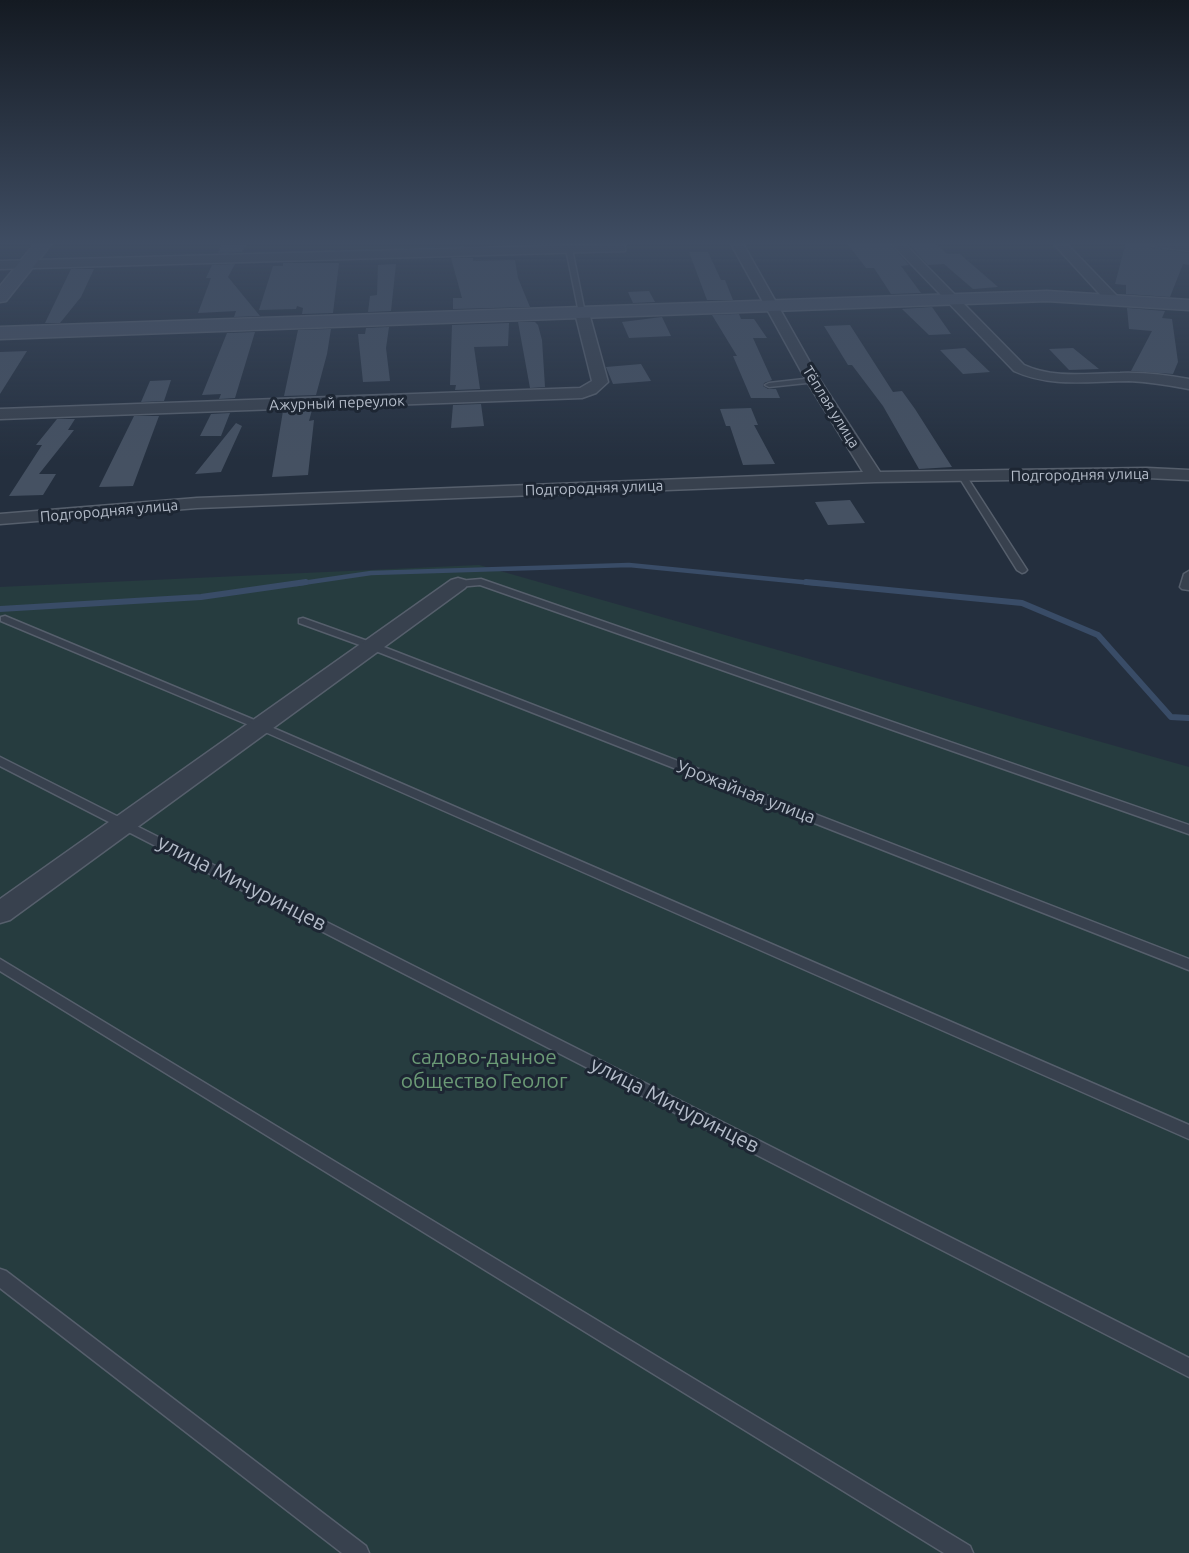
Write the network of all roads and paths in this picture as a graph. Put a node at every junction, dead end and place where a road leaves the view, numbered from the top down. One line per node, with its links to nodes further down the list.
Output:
1 (539, 314): 5 (street)
2 (582, 314): 9 (street, Ажурный переулок)
3 (776, 314): 6 (street, Тёплая улица)
4 (967, 314): 7 (street)
5 (0, 333)
6 (813, 380): 8 (lane); 11 (street, Тёплая улица)
7 (1189, 384)
8 (769, 385)
9 (0, 414)
10 (1189, 475): 12 (street, Подгородняя улица)
11 (875, 477): 12 (street, Подгородняя улица); 13 (street, Подгородняя улица)
12 (963, 477): 14 (lane)
13 (0, 519)
14 (1022, 570)
15 (1189, 574): 17 (lane)
16 (458, 584): 20 (street); 24 (lane)
17 (1189, 587)
18 (5, 619): 21 (lane)
19 (303, 621): 20 (lane, Урожайная улица)
20 (372, 646): 21 (street); 27 (lane, Урожайная улица)
21 (260, 726): 23 (street); 28 (lane)
22 (0, 761): 23 (lane, улица Мичуринцев)
23 (127, 824): 25 (street); 30 (lane, улица Мичуринцев)
24 (1189, 830)
25 (0, 913)
26 (0, 964): 32 (lane)
27 (1189, 965)
28 (1189, 1132)
29 (0, 1277): 31 (lane)
30 (1189, 1368)
31 (359, 1553)
32 (963, 1553)

